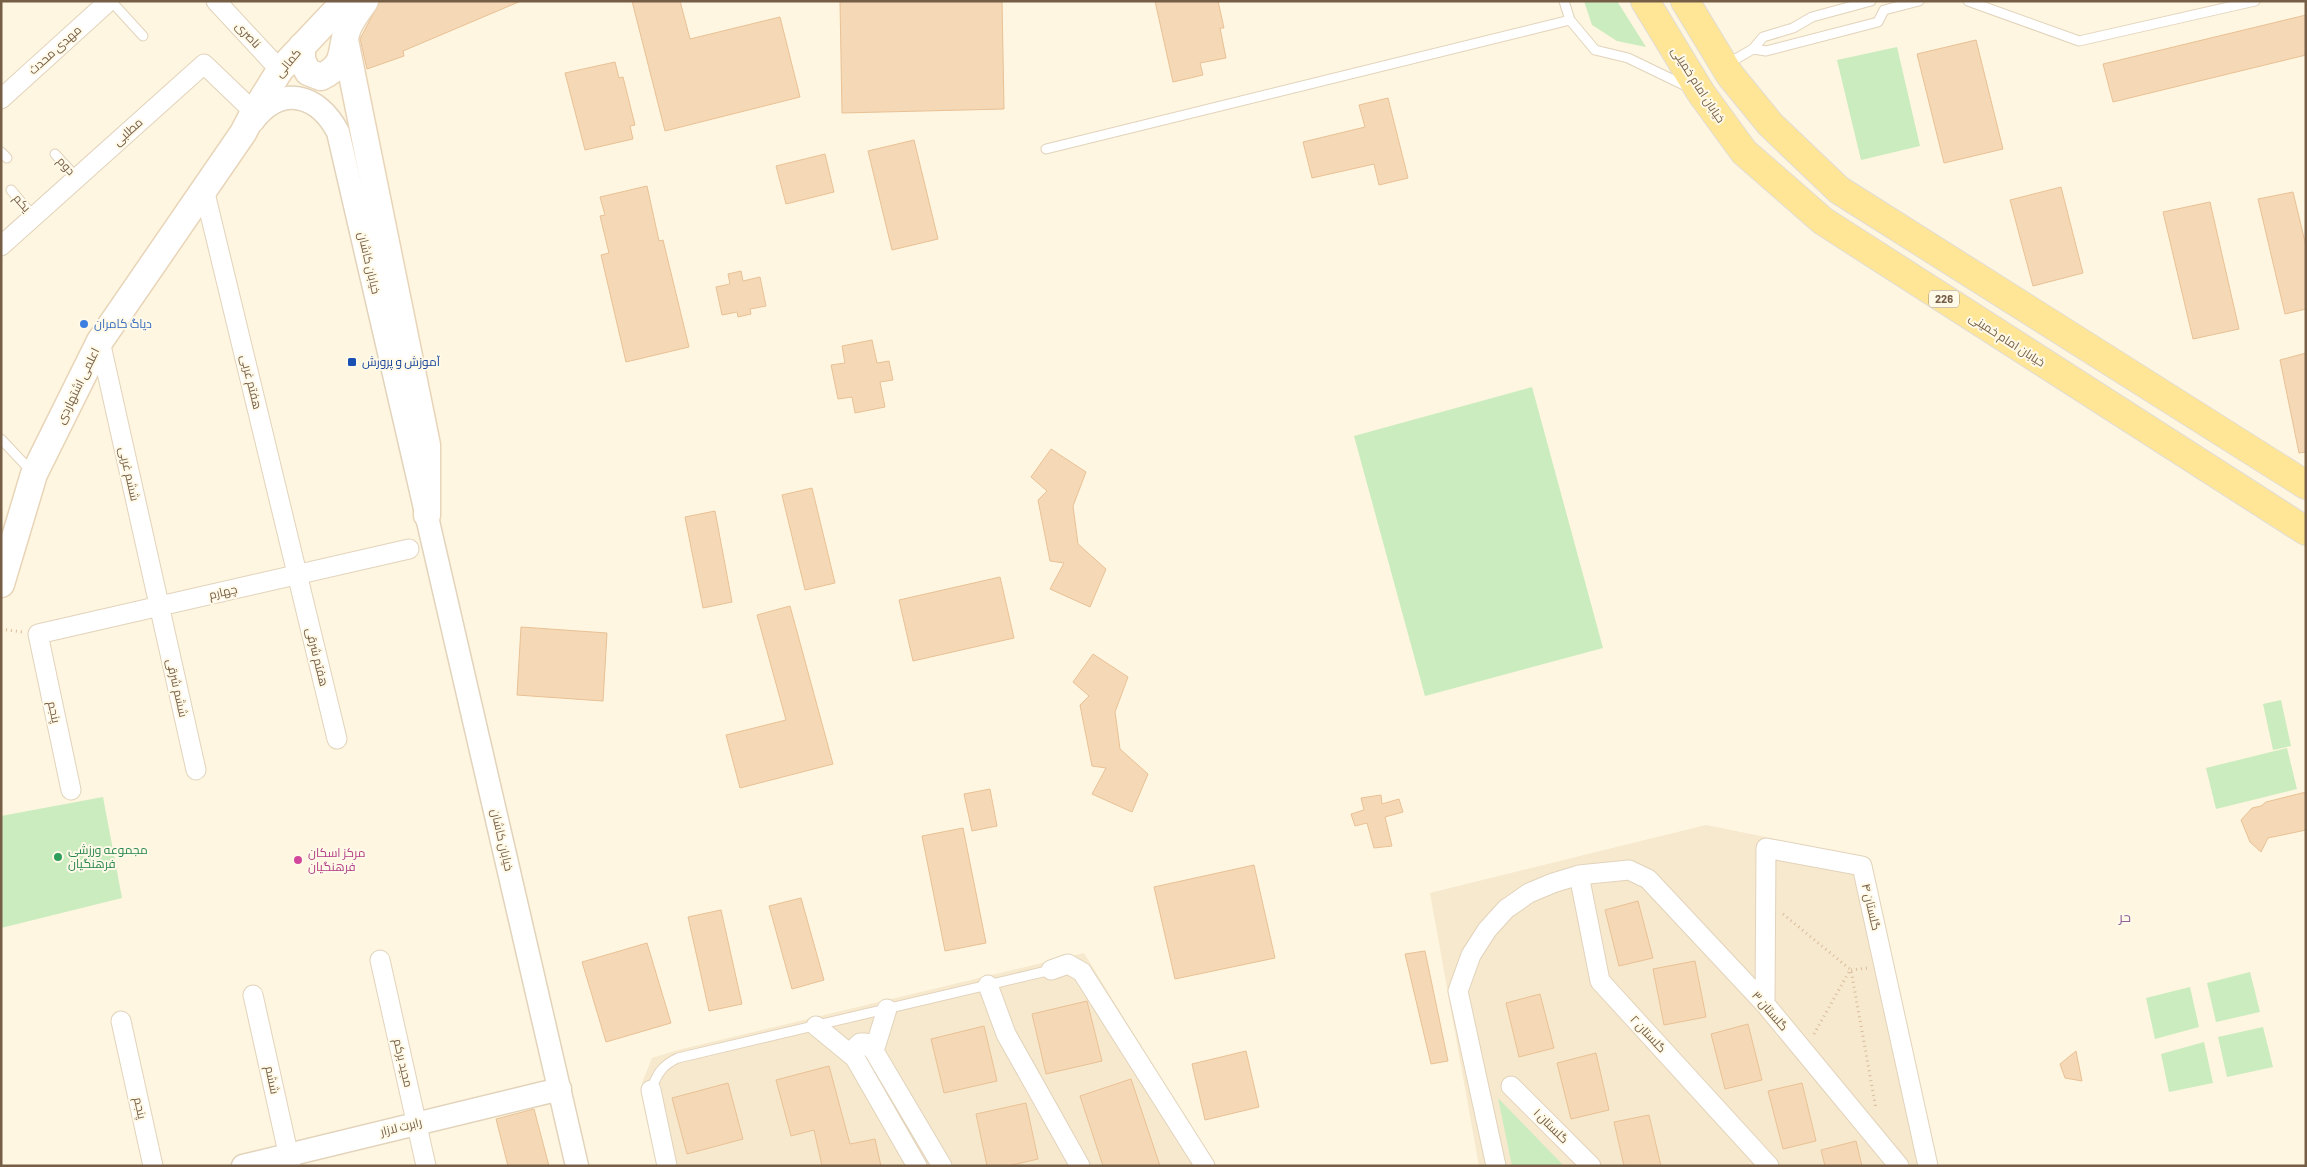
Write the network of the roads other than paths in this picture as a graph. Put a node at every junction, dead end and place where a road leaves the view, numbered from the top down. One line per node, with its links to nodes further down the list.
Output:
1 (110, 1): 16 (lane); 24 (street, مهدی محدث)
2 (216, 1): 21 (street, ناصری)
3 (345, 1): 19 (main road, کمالی)
4 (365, 1): 17 (main road)
5 (1564, 1): 14 (lane)
6 (1645, 1): 23 (main road, خیابان امام خمینی / 226)
7 (1685, 1): 22 (main road)
8 (1872, 1): 13 (lane); 15 (lane)
9 (1918, 1): 12 (lane)
10 (1968, 1): 11 (lane)
11 (2256, 1)
12 (1894, 4): 13 (lane)
13 (1884, 10): 18 (lane)
14 (1570, 20): 23 (lane); 26 (lane)
15 (1793, 28): 18 (lane); 20 (lane)
16 (143, 36)
17 (345, 40): 19 (main road); 39 (main road, خیابان کاشان)
18 (1797, 42): 20 (lane)
19 (302, 46): 21 (main road, کمالی)
20 (1753, 49): 22 (lane)
21 (280, 70): 25 (main road, کمالی)
22 (1727, 71): 23 (main road); 34 (main road)
23 (1701, 93): 35 (main road, خیابان امام خمینی / 226)
24 (1, 100)
25 (248, 123): 28 (street, مطلبی); 29 (main road, اعلمی اشتهاردی); 39 (street, خیابان کاشان)
26 (1046, 149)
27 (55, 154): 28 (lane, دوم)
28 (77, 178): 31 (street, مطلبی)
29 (204, 189): 33 (main road, اعلمی اشتهاردی); 42 (street, هفتم غربی)
30 (11, 190): 31 (lane, یکم)
31 (34, 216): 32 (street, مطلبی)
32 (1, 246)
33 (100, 342): 37 (main road, اعلمی اشتهاردی); 44 (street, ششم غربی)
34 (2178, 404): 35 (main road); 38 (main road)
35 (2155, 435): 40 (main road, خیابان امام خمینی / 226)
36 (1, 439): 37 (lane)
37 (34, 474): 43 (main road, اعلمی اشتهاردی)
38 (2306, 485)
39 (427, 515): 61 (street, خیابان کاشان)
40 (2306, 532)
41 (409, 550): 42 (street, چهارم)
42 (298, 575): 44 (street, چهارم); 46 (street, هفتم شرقی)
43 (1, 584)
44 (159, 606): 45 (street, چهارم); 47 (street, ششم شرقی)
45 (38, 634): 48 (street, پنجم)
46 (337, 739)
47 (196, 770)
48 (71, 790)
49 (1579, 875): 54 (street, گلستان ۳); 74 (street); 76 (street, گلستان ۲)
50 (380, 960): 63 (street, مجید برکم)
51 (1051, 970): 52 (lane); 73 (street)
52 (988, 985): 55 (lane); 72 (street)
53 (253, 995): 64 (street, ششم)
54 (1765, 1004): 77 (street, گلستان ۳); 78 (street, گلستان ۴)
55 (887, 1009): 57 (lane); 58 (street)
56 (121, 1021): 65 (street, پنجم)
57 (816, 1026): 59 (street); 62 (lane)
58 (874, 1051): 59 (street); 71 (street)
59 (855, 1058): 70 (street)
60 (1512, 1086): 75 (street, گلستان ۱)
61 (560, 1089): 63 (street, رابرت لازار); 68 (street, خیابان کاشان)
62 (651, 1090): 69 (street)
63 (417, 1124): 64 (street, رابرت لازار); 67 (street, مجید برکم)
64 (290, 1160): 66 (street, رابرت لازار)
65 (153, 1166)
66 (243, 1166)
67 (426, 1166)
68 (578, 1166)
69 (667, 1166)
70 (917, 1166)
71 (942, 1166)
72 (1080, 1166)
73 (1204, 1166)
74 (1496, 1166)
75 (1591, 1166)
76 (1769, 1166)
77 (1899, 1166)
78 (1928, 1166)

